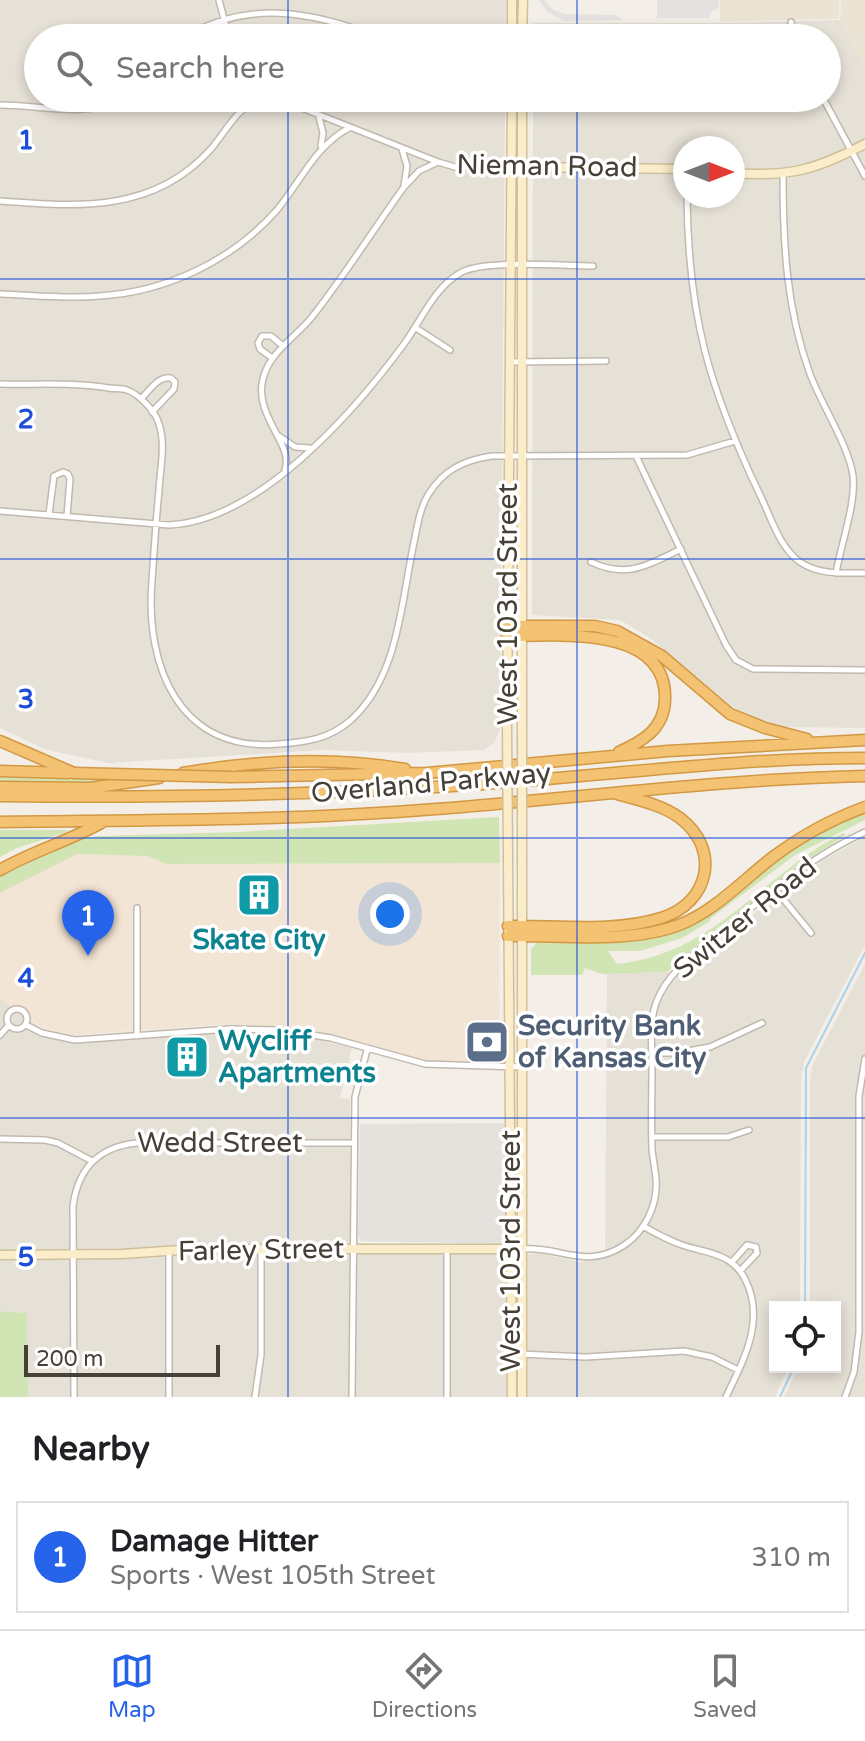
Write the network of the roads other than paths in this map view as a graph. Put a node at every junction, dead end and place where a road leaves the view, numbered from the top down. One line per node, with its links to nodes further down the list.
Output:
1 (219, 0): 6 (street)
2 (512, 0): 10 (main road)
3 (523, 0): 11 (main road)
4 (299, 6): 9 (street)
5 (228, 7): 6 (street)
6 (221, 10): 7 (street); 8 (street)
7 (198, 24)
8 (225, 24)
9 (345, 24)
10 (512, 24)
11 (522, 24)
12 (0, 105): 13 (street)
13 (24, 106)
14 (239, 112): 33 (street)
15 (309, 112): 19 (street, Nieman Road)
16 (512, 112): 26 (main road, West 103rd Street)
17 (522, 112): 27 (main road, West 103rd Street)
18 (831, 112): 24 (street)
19 (318, 116): 20 (street, Nieman Road); 23 (street)
20 (349, 128): 22 (street, Nieman Road); 23 (street)
21 (865, 144): 24 (main road)
22 (402, 148): 25 (street, Nieman Road); 32 (street)
23 (319, 151): 38 (street)
24 (852, 151): 30 (main road); 31 (street)
25 (438, 162): 26 (street, Nieman Road); 32 (street)
26 (511, 167): 27 (main road, Nieman Road); 35 (main road, West 103rd Street)
27 (522, 167): 28 (main road, Nieman Road); 36 (main road, West 103rd Street)
28 (673, 169)
29 (745, 173): 30 (main road)
30 (783, 174): 62 (street)
31 (865, 176)
32 (404, 187): 40 (street)
33 (0, 201)
34 (687, 208): 50 (street)
35 (511, 265): 36 (street); 39 (street); 44 (main road, West 103rd Street)
36 (522, 266): 37 (street); 45 (main road, West 103rd Street)
37 (593, 266)
38 (0, 294)
39 (416, 328): 41 (street); 51 (street)
40 (283, 346): 42 (street); 42 (street)
41 (450, 350)
42 (272, 358): 49 (street)
43 (606, 361): 45 (street)
44 (510, 362): 45 (street); 52 (main road, West 103rd Street)
45 (521, 362): 53 (main road, West 103rd Street)
46 (0, 384): 47 (street)
47 (141, 399): 48 (street); 48 (street)
48 (152, 412): 59 (street)
49 (276, 432): 51 (street); 55 (street)
50 (735, 441): 54 (street); 62 (street)
51 (313, 447): 55 (street)
52 (508, 456): 53 (street); 59 (street); 64 (main road, West 103rd Street)
53 (521, 456): 54 (street); 65 (main road, West 103rd Street)
54 (636, 456): 60 (street)
55 (284, 474): 59 (street)
56 (0, 511): 57 (street)
57 (49, 514): 58 (street); 58 (street)
58 (67, 516): 59 (street)
59 (156, 524)
60 (681, 549): 61 (street); 66 (street)
61 (591, 562)
62 (836, 573): 63 (street)
63 (865, 573)
64 (507, 631): 65 (highway); 86 (main road, West 103rd Street, bridge)
65 (521, 631): 69 (highway); 70 (highway); 87 (main road, West 103rd Street, bridge)
66 (865, 670)
67 (865, 740): 69 (highway)
68 (0, 741): 73 (highway)
69 (817, 741): 70 (highway)
70 (611, 756): 74 (highway)
71 (865, 758): 78 (highway, Overland Parkway)
72 (0, 771): 73 (highway)
73 (74, 773): 74 (highway, bridge)
74 (427, 773): 76 (highway)
75 (865, 776): 77 (highway, Overland Parkway)
76 (0, 787)
77 (611, 792): 80 (highway, Overland Parkway); 87 (highway)
78 (0, 796)
79 (865, 807): 87 (highway)
80 (105, 821): 81 (highway, Overland Parkway); 83 (highway)
81 (0, 822)
82 (865, 832): 84 (street, Switzer Road)
83 (0, 870)
84 (775, 889): 88 (street); 95 (street, Switzer Road)
85 (137, 908): 93 (street)
86 (508, 931): 87 (highway); 97 (main road, West 103rd Street)
87 (522, 931): 98 (main road, West 103rd Street)
88 (811, 933)
89 (5, 1021): 91 (street); 91 (street); 92 (street)
90 (762, 1023): 95 (street)
91 (26, 1025): 93 (street)
92 (0, 1035)
93 (137, 1036): 94 (street)
94 (367, 1050): 97 (street); 103 (street)
95 (652, 1053): 100 (street, Switzer Road)
96 (865, 1059): 102 (street)
97 (508, 1067): 98 (street); 110 (main road, West 103rd Street)
98 (523, 1067): 111 (main road, West 103rd Street)
99 (749, 1130): 100 (street)
100 (652, 1137): 105 (street, Switzer Road)
101 (0, 1139): 104 (street)
102 (862, 1139): 106 (street)
103 (354, 1143): 104 (street, Wedd Street); 108 (street)
104 (92, 1161): 113 (street)
105 (643, 1226): 111 (street); 115 (street)
106 (862, 1243): 117 (street)
107 (261, 1249): 108 (main road, Farley Street); 112 (main road, Farley Street); 123 (street)
108 (354, 1249): 109 (main road, Farley Street); 124 (street)
109 (447, 1249): 110 (main road, Farley Street); 125 (street)
110 (511, 1249): 111 (main road, Farley Street); 118 (main road, West 103rd Street)
111 (522, 1249): 119 (main road, West 103rd Street)
112 (169, 1251): 113 (main road, Farley Street); 122 (street)
113 (74, 1254): 114 (main road, Farley Street); 121 (street)
114 (0, 1255)
115 (732, 1262): 116 (street); 116 (street)
116 (741, 1270): 120 (street)
117 (862, 1332): 129 (street)
118 (511, 1354): 119 (street); 126 (main road, West 103rd Street)
119 (522, 1354): 120 (street); 127 (main road, West 103rd Street)
120 (738, 1371): 128 (street)
121 (74, 1397)
122 (169, 1397)
123 (255, 1397)
124 (352, 1397)
125 (447, 1397)
126 (512, 1397)
127 (522, 1397)
128 (726, 1397)
129 (845, 1397)

